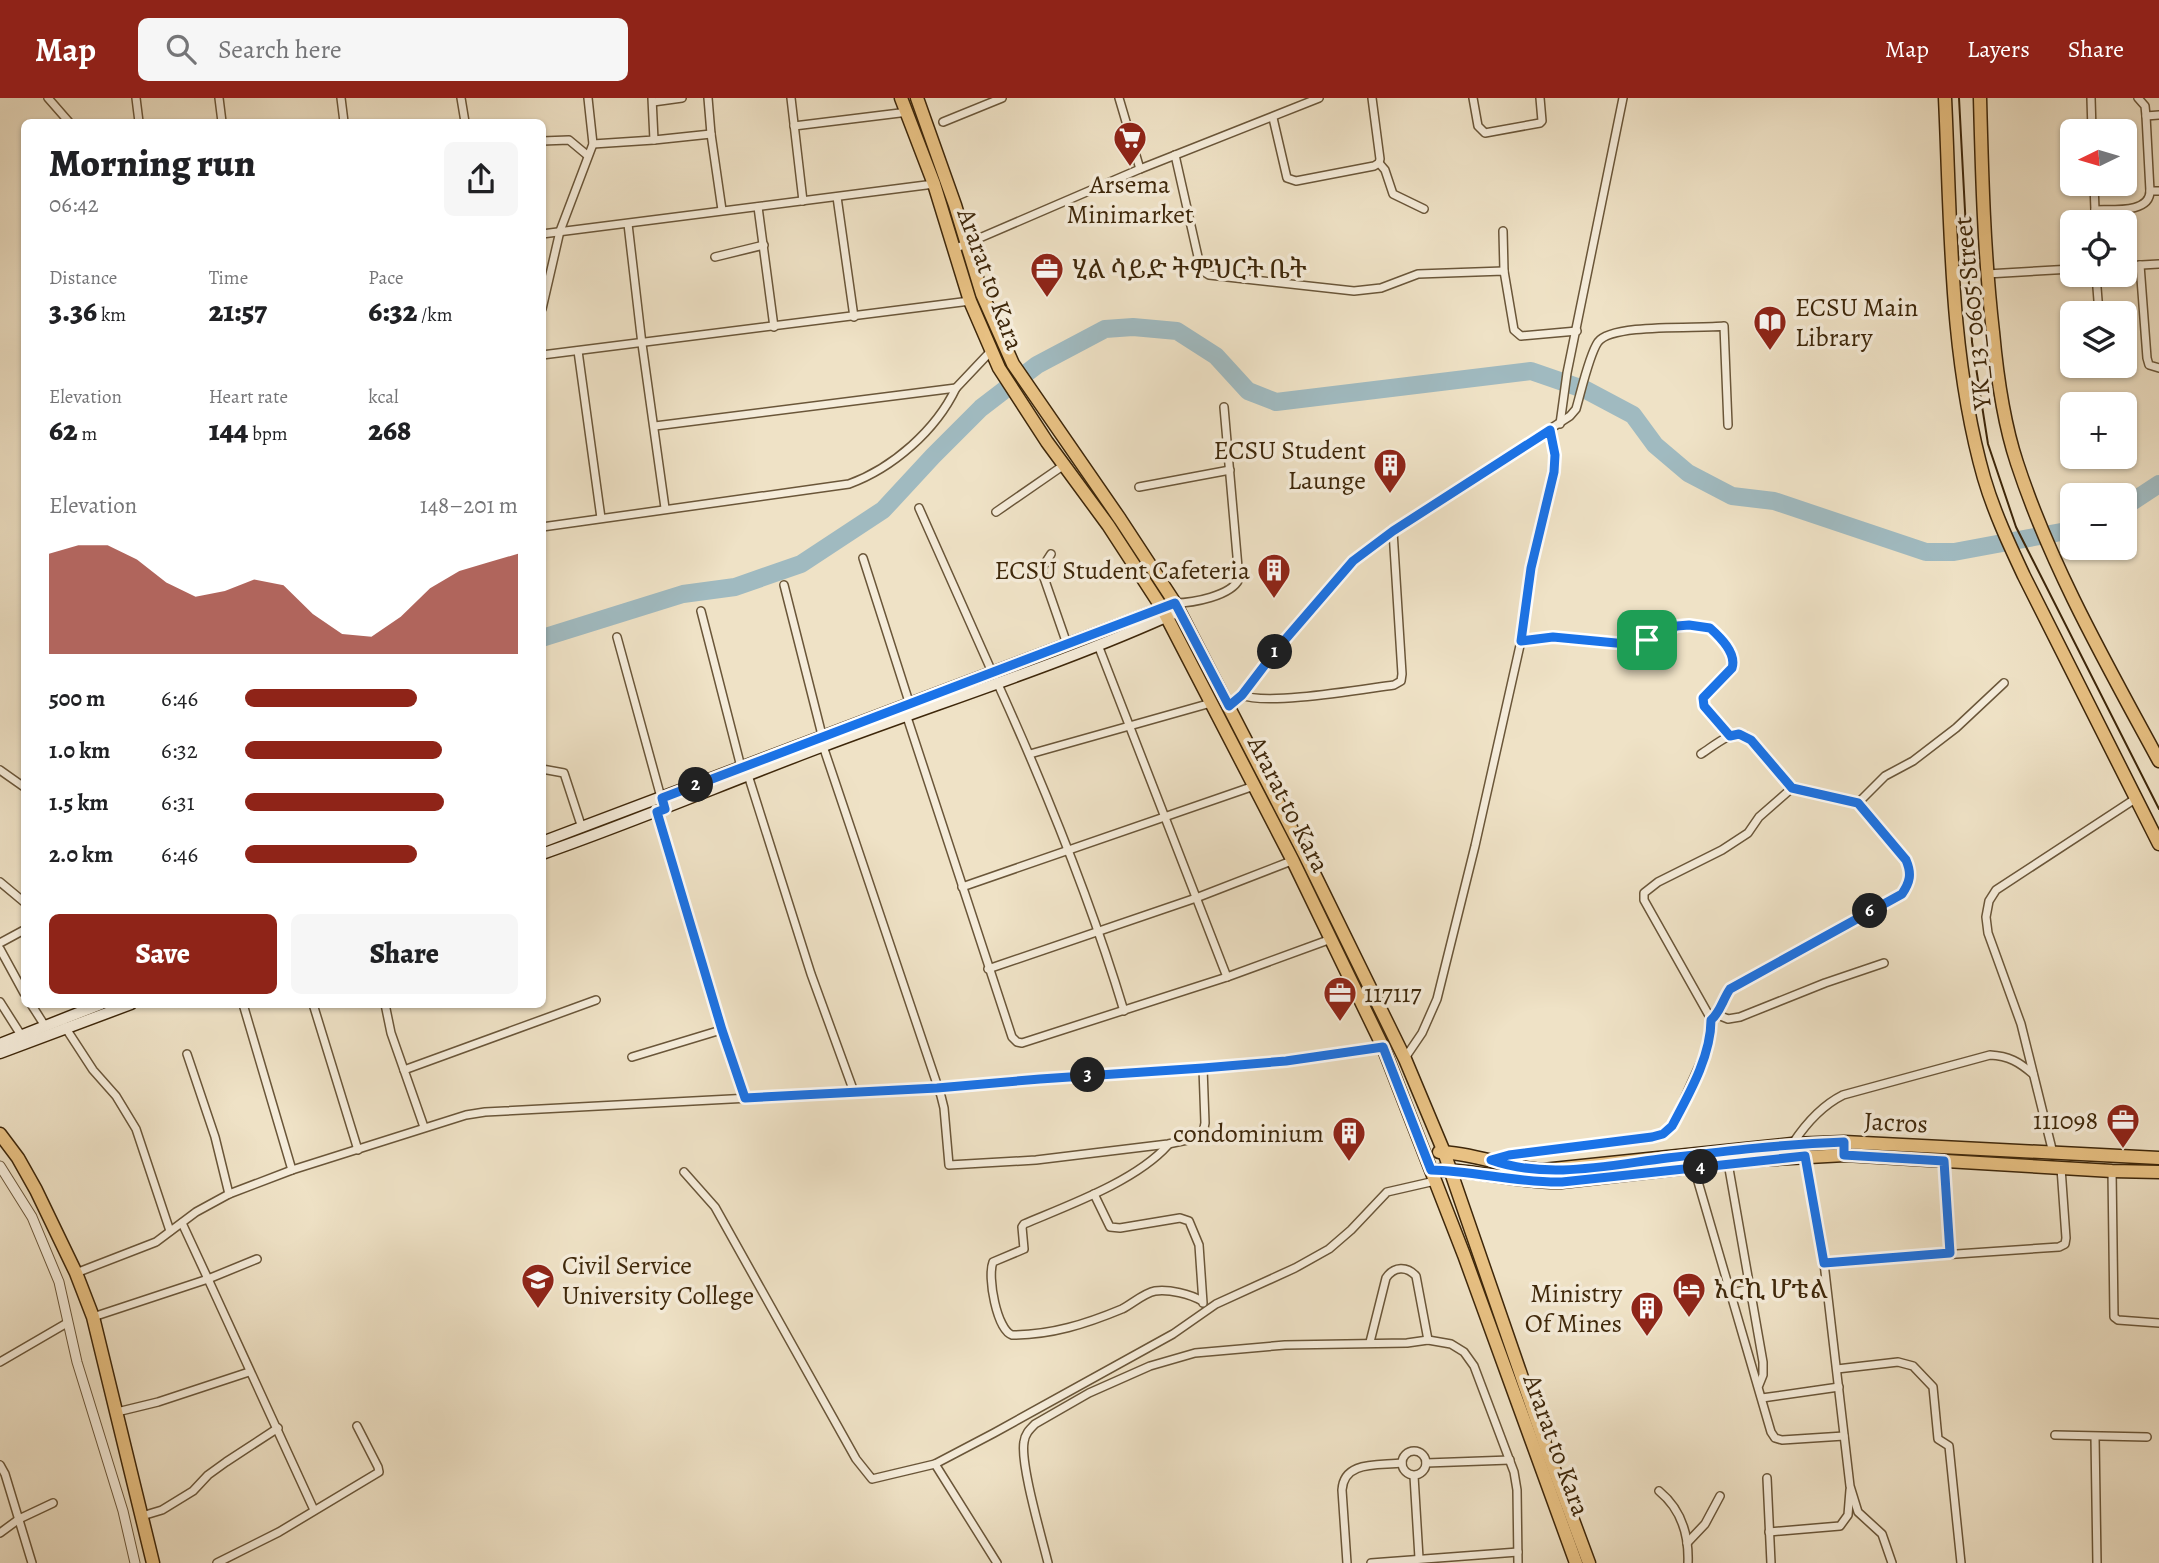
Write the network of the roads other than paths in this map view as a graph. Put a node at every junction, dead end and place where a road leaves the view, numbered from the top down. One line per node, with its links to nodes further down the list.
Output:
1 (48, 98): 28 (street)
2 (136, 98): 29 (street)
3 (219, 98): 30 (street)
4 (341, 98): 31 (street)
5 (461, 98): 32 (street)
6 (588, 98): 39 (street)
7 (682, 98): 23 (street)
8 (708, 98): 36 (street)
9 (791, 98): 35 (street)
10 (901, 98): 24 (main road, Ararat to Kara)
11 (917, 98): 59 (main road, Ararat to Kara)
12 (1002, 98): 34 (street)
13 (1119, 98): 43 (street)
14 (1319, 98): 27 (street)
15 (1372, 98): 42 (street)
16 (1473, 98): 17 (street)
17 (1540, 98)
18 (1622, 98): 71 (street)
19 (1945, 98): 123 (main road, YK_13_0605 Street)
20 (1980, 98): 66 (main road, YK_13_0605 Street)
21 (2091, 98): 33 (street)
22 (2138, 98): 26 (street)
23 (653, 100): 37 (street)
24 (908, 112): 35 (street); 44 (main road, Ararat to Kara)
25 (2159, 115): 26 (street)
26 (2146, 116): 45 (street)
27 (1273, 118): 41 (street); 42 (street)
28 (66, 119)
29 (139, 119)
30 (222, 119)
31 (344, 119)
32 (464, 119)
33 (2092, 119)
34 (943, 122)
35 (794, 126): 49 (street)
36 (710, 134): 37 (street); 52 (street)
37 (654, 140): 39 (street)
38 (546, 141): 40 (street)
39 (593, 144): 40 (street)
40 (587, 155): 56 (street)
41 (1175, 155): 43 (street); 65 (street)
42 (1379, 163): 51 (street)
43 (1140, 169): 59 (street)
44 (934, 184): 48 (street); 59 (main road, Ararat to Kara)
45 (2150, 191): 46 (street); 53 (street)
46 (2159, 191)
47 (2094, 196): 53 (street)
48 (837, 197): 49 (street); 69 (street)
49 (803, 201): 50 (street)
50 (758, 206): 52 (street); 58 (street)
51 (1424, 209)
52 (722, 210): 54 (street)
53 (2095, 210)
54 (628, 224): 56 (street); 73 (street)
55 (1503, 231): 65 (street)
56 (560, 232): 57 (street); 67 (street)
57 (546, 234)
58 (764, 245): 60 (street); 70 (street)
59 (960, 247): 68 (main road, Ararat to Kara); 72 (main road, Ararat to Kara)
60 (715, 257)
61 (2159, 264): 63 (street)
62 (2137, 265): 63 (street)
63 (2140, 265): 76 (street)
64 (2060, 270): 66 (street)
65 (1504, 271): 71 (street)
66 (1986, 274): 116 (main road, YK_13_0605 Street)
67 (546, 292)
68 (971, 301): 69 (street); 72 (main road, Ararat to Kara)
69 (854, 317): 70 (street)
70 (774, 327): 73 (street)
71 (1577, 331): 80 (street)
72 (992, 342): 77 (street); 78 (main road, Ararat to Kara); 78 (main road, Ararat to Kara)
73 (642, 344): 74 (street); 82 (street)
74 (578, 351): 75 (street); 90 (street)
75 (546, 355)
76 (2159, 368)
77 (956, 388): 82 (street); 87 (street)
78 (1020, 389): 84 (main road, Ararat to Kara); 91 (main road, Ararat to Kara)
79 (1224, 407): 85 (street)
80 (1560, 424): 81 (street); 83 (street)
81 (1728, 425)
82 (655, 426): 87 (street)
83 (1550, 430): 93 (street); 101 (street)
84 (1064, 465): 89 (street); 91 (main road, Ararat to Kara)
85 (1230, 470): 86 (street); 97 (street)
86 (1139, 487)
87 (666, 508): 90 (street)
88 (919, 508): 104 (street)
89 (996, 512)
90 (601, 518): 92 (street)
91 (1114, 522): 97 (main road, Ararat to Kara)
92 (546, 526)
93 (1393, 531): 106 (street); 106 (street)
94 (1051, 554): 102 (street)
95 (863, 558): 108 (street)
96 (784, 585): 113 (street)
97 (1171, 609): 99 (main road); 107 (main road, Ararat to Kara); 109 (main road, Ararat to Kara)
98 (701, 611): 119 (street)
99 (1128, 626): 102 (main road); 103 (main road)
100 (617, 636): 125 (street)
101 (1521, 641): 112 (street); 165 (street)
102 (1067, 644): 104 (main road)
103 (1098, 645): 104 (main road); 111 (street)
104 (994, 677): 108 (main road); 110 (main road); 114 (street)
105 (2004, 683): 124 (street)
106 (1242, 695): 109 (street)
107 (1211, 703): 111 (street); 121 (main road, Ararat to Kara)
108 (910, 705): 113 (main road)
109 (1229, 706): 132 (main road, Ararat to Kara)
110 (907, 717): 113 (main road); 134 (street)
111 (1129, 727): 114 (street); 126 (street)
112 (1730, 736): 115 (street); 122 (street)
113 (823, 741): 119 (main road); 169 (street)
114 (1030, 754): 130 (street)
115 (1701, 754)
116 (2159, 761)
117 (546, 769): 127 (street)
118 (0, 770): 120 (street)
119 (745, 771): 125 (main road); 170 (street)
120 (21, 785)
121 (1254, 786): 126 (street); 132 (main road, Ararat to Kara)
122 (1792, 788): 124 (street); 155 (street)
123 (2135, 799): 129 (main road, YK_13_0605 Street); 168 (street)
124 (1858, 803): 155 (street)
125 (659, 805): 127 (main road); 131 (main road); 158 (street)
126 (1166, 817): 130 (street); 135 (street)
127 (582, 828): 128 (main road)
128 (546, 841)
129 (2159, 844)
130 (1070, 851): 134 (street); 138 (street)
131 (546, 852)
132 (1299, 858): 135 (street); 139 (main road, Ararat to Kara); 165 (main road, Ararat to Kara)
133 (0, 882): 136 (street)
134 (962, 887): 143 (street)
135 (1196, 898): 138 (street); 144 (street)
136 (21, 900)
137 (21, 932): 140 (street)
138 (1100, 932): 143 (street); 154 (street)
139 (1332, 939): 144 (street); 161 (main road, Ararat to Kara)
140 (0, 943)
141 (0, 949): 145 (street)
142 (1884, 963): 155 (street)
143 (988, 969): 154 (street)
144 (1227, 976): 154 (street)
145 (21, 988)
146 (596, 1000): 167 (street)
147 (0, 1002): 159 (street)
148 (34, 1008): 156 (street)
149 (92, 1008): 156 (main road)
150 (120, 1008): 157 (main road)
151 (244, 1008): 189 (street)
152 (314, 1008): 177 (street)
153 (386, 1008): 167 (street)
154 (1124, 1011)
155 (1714, 1017): 183 (street)
156 (45, 1026): 159 (main road)
157 (65, 1027): 162 (main road); 199 (street)
158 (722, 1030): 164 (street); 171 (street)
159 (21, 1035): 160 (main road)
160 (0, 1044)
161 (1383, 1047): 166 (street); 178 (main road, Ararat to Kara)
162 (0, 1053)
163 (187, 1054): 196 (street)
164 (632, 1058)
165 (1405, 1059): 179 (main road, Ararat to Kara)
166 (1203, 1068): 169 (street); 174 (street)
167 (404, 1070): 172 (street)
168 (2033, 1074): 175 (street); 180 (street)
169 (937, 1088): 170 (street); 174 (street)
170 (854, 1092): 171 (street)
171 (745, 1098): 172 (street)
172 (424, 1127): 177 (street)
173 (0, 1133): 203 (main road)
174 (1168, 1144): 197 (street)
175 (1793, 1144): 176 (main road, Jacros); 183 (main road, Jacros)
176 (1844, 1148): 180 (main road, Jacros); 181 (main road, Jacros); 184 (main road, Jacros)
177 (358, 1150): 189 (street)
178 (1424, 1151): 179 (main road, Jacros); 194 (main road, Ararat to Kara)
179 (1444, 1152): 183 (main road, Jacros); 190 (main road, Ararat to Kara)
180 (2053, 1153): 182 (main road, Jacros)
181 (1805, 1156): 185 (main road, Jacros); 202 (street)
182 (2159, 1158)
183 (1491, 1160)
184 (1944, 1161): 188 (main road, Jacros); 200 (street)
185 (1728, 1163): 187 (main road, Jacros); 205 (street)
186 (0, 1166): 195 (street)
187 (1694, 1168): 190 (main road, Jacros); 206 (street)
188 (2061, 1168): 191 (main road, Jacros); 200 (street)
189 (292, 1170): 196 (street)
190 (1449, 1170): 194 (main road, Jacros); 258 (main road, Ararat to Kara)
191 (2112, 1171): 192 (main road, Jacros); 211 (street)
192 (2159, 1171)
193 (684, 1172): 229 (street)
194 (1433, 1175): 208 (street); 257 (main road, Ararat to Kara)
195 (4, 1180): 210 (street)
196 (229, 1194): 198 (street)
197 (1094, 1194): 207 (street); 207 (street)
198 (182, 1223): 199 (street); 204 (street)
199 (170, 1231): 203 (street)
200 (1950, 1253): 202 (street)
201 (257, 1259): 204 (street)
202 (1824, 1263): 215 (street)
203 (76, 1273): 209 (main road)
204 (208, 1279): 209 (street); 216 (street)
205 (1750, 1289): 206 (street); 217 (street)
206 (1731, 1293): 217 (street)
207 (1202, 1301): 208 (street)
208 (1206, 1310): 229 (street)
209 (93, 1317): 220 (main road)
210 (67, 1323): 214 (street); 249 (street)
211 (2159, 1323)
212 (1428, 1340): 213 (street); 213 (street); 227 (street)
213 (1370, 1342): 253 (street)
214 (0, 1362)
215 (1837, 1369): 218 (street); 262 (street)
216 (249, 1372): 220 (street); 222 (street)
217 (1759, 1385): 219 (street)
218 (1839, 1387): 219 (street); 224 (street)
219 (1762, 1398): 224 (street)
220 (117, 1412): 239 (main road)
221 (358, 1426): 238 (street)
222 (278, 1428): 238 (street); 239 (street)
223 (2055, 1435): 225 (street)
224 (1844, 1436): 234 (street)
225 (2095, 1437): 226 (street); 263 (street)
226 (2147, 1437)
227 (1510, 1460): 228 (street); 244 (street)
228 (1426, 1463): 230 (street); 232 (street)
229 (935, 1464): 252 (street)
230 (1402, 1464): 232 (street); 254 (street)
231 (0, 1465): 240 (street)
232 (1414, 1476): 245 (street)
233 (1767, 1478): 241 (street)
234 (1850, 1486): 241 (street); 261 (street)
235 (1660, 1490): 243 (street)
236 (1720, 1496): 243 (street)
237 (53, 1503): 240 (street)
238 (314, 1510): 251 (street)
239 (142, 1516): 250 (main road)
240 (19, 1519): 242 (street); 248 (street)
241 (1769, 1532): 260 (street)
242 (0, 1533)
243 (1687, 1543): 259 (street)
244 (1518, 1552): 246 (street); 256 (street)
245 (1419, 1558): 246 (street); 247 (street)
246 (1443, 1560)
247 (1399, 1562): 255 (street)
248 (32, 1563)
249 (135, 1563)
250 (153, 1563)
251 (217, 1563)
252 (997, 1563)
253 (1048, 1563)
254 (1346, 1563)
255 (1371, 1563)
256 (1518, 1563)
257 (1576, 1563)
258 (1590, 1563)
259 (1688, 1563)
260 (1771, 1563)
261 (1892, 1563)
262 (1961, 1563)
263 (2097, 1563)

